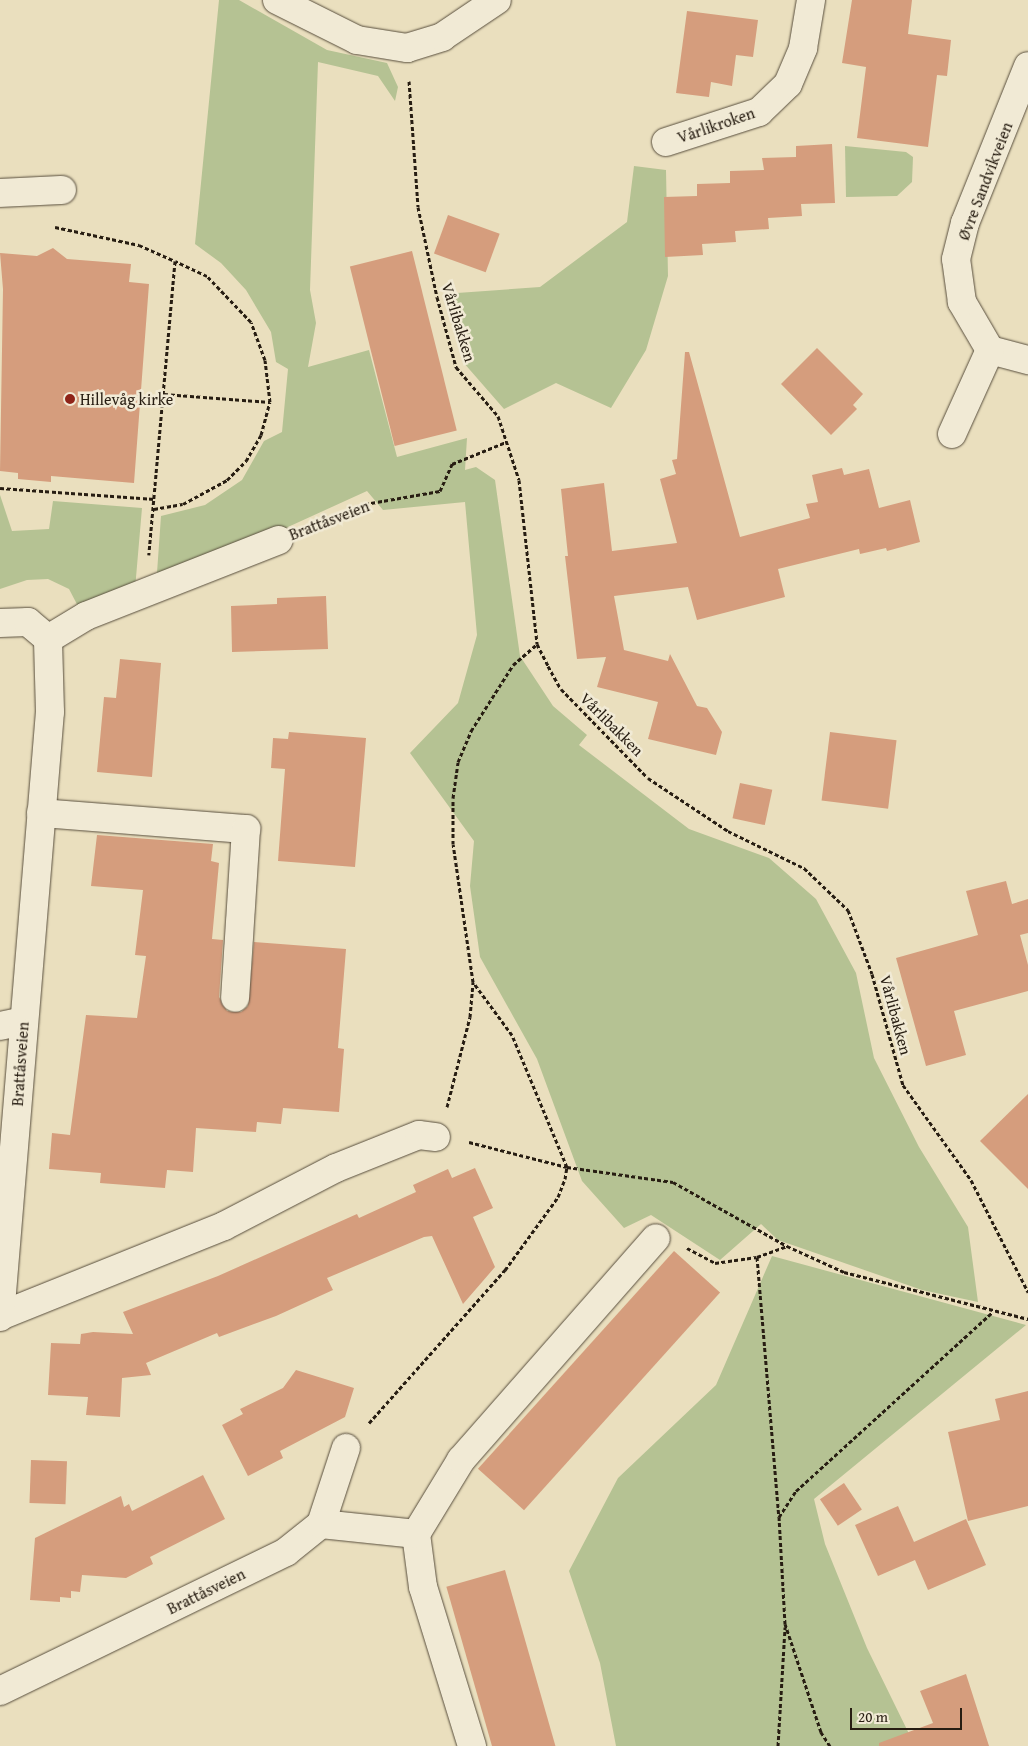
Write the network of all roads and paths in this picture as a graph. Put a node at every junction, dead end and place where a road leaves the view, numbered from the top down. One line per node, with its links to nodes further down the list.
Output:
1 (277, 0): 4 (street)
2 (498, 0): 4 (street)
3 (811, 0): 6 (street, Vårlikroken)
4 (407, 48): 16 (path, Vårlibakken)
5 (1028, 66): 11 (street, Øvre Sandvikveien)
6 (666, 142)
7 (62, 190): 8 (street)
8 (0, 192)
9 (55, 227): 10 (path)
10 (174, 261): 13 (path); 14 (path)
11 (990, 350): 12 (street); 15 (street)
12 (1028, 360)
13 (164, 394): 14 (path); 18 (path)
14 (270, 402): 19 (path)
15 (952, 434)
16 (506, 442): 20 (path, Brattåsveien); 24 (path, Vårlibakken)
17 (0, 488): 18 (path)
18 (155, 499): 19 (path)
19 (154, 509): 21 (path)
20 (279, 540): 21 (street)
21 (143, 596): 23 (street)
22 (0, 623): 23 (street)
23 (48, 639): 25 (street, Brattåsveien)
24 (537, 644): 26 (path); 34 (path, Vårlibakken)
25 (41, 813): 27 (street); 28 (street, Brattåsveien)
26 (473, 982): 29 (path); 30 (path)
27 (235, 998)
28 (11, 1023): 36 (street, Brattåsveien)
29 (436, 1137): 30 (path); 36 (street, Brattåsveien)
30 (566, 1167): 32 (path); 38 (path)
31 (656, 1238): 33 (path); 41 (street)
32 (786, 1246): 33 (path); 35 (path)
33 (756, 1257): 39 (path)
34 (1028, 1291)
35 (993, 1312): 37 (path); 39 (path)
36 (0, 1316)
37 (1028, 1319)
38 (346, 1448): 40 (street)
39 (779, 1517): 42 (path)
40 (321, 1524): 41 (street); 43 (street, Brattåsveien)
41 (416, 1534): 44 (street)
42 (785, 1624): 45 (path); 46 (path)
43 (0, 1691)
44 (472, 1746)
45 (778, 1746)
46 (830, 1746)

